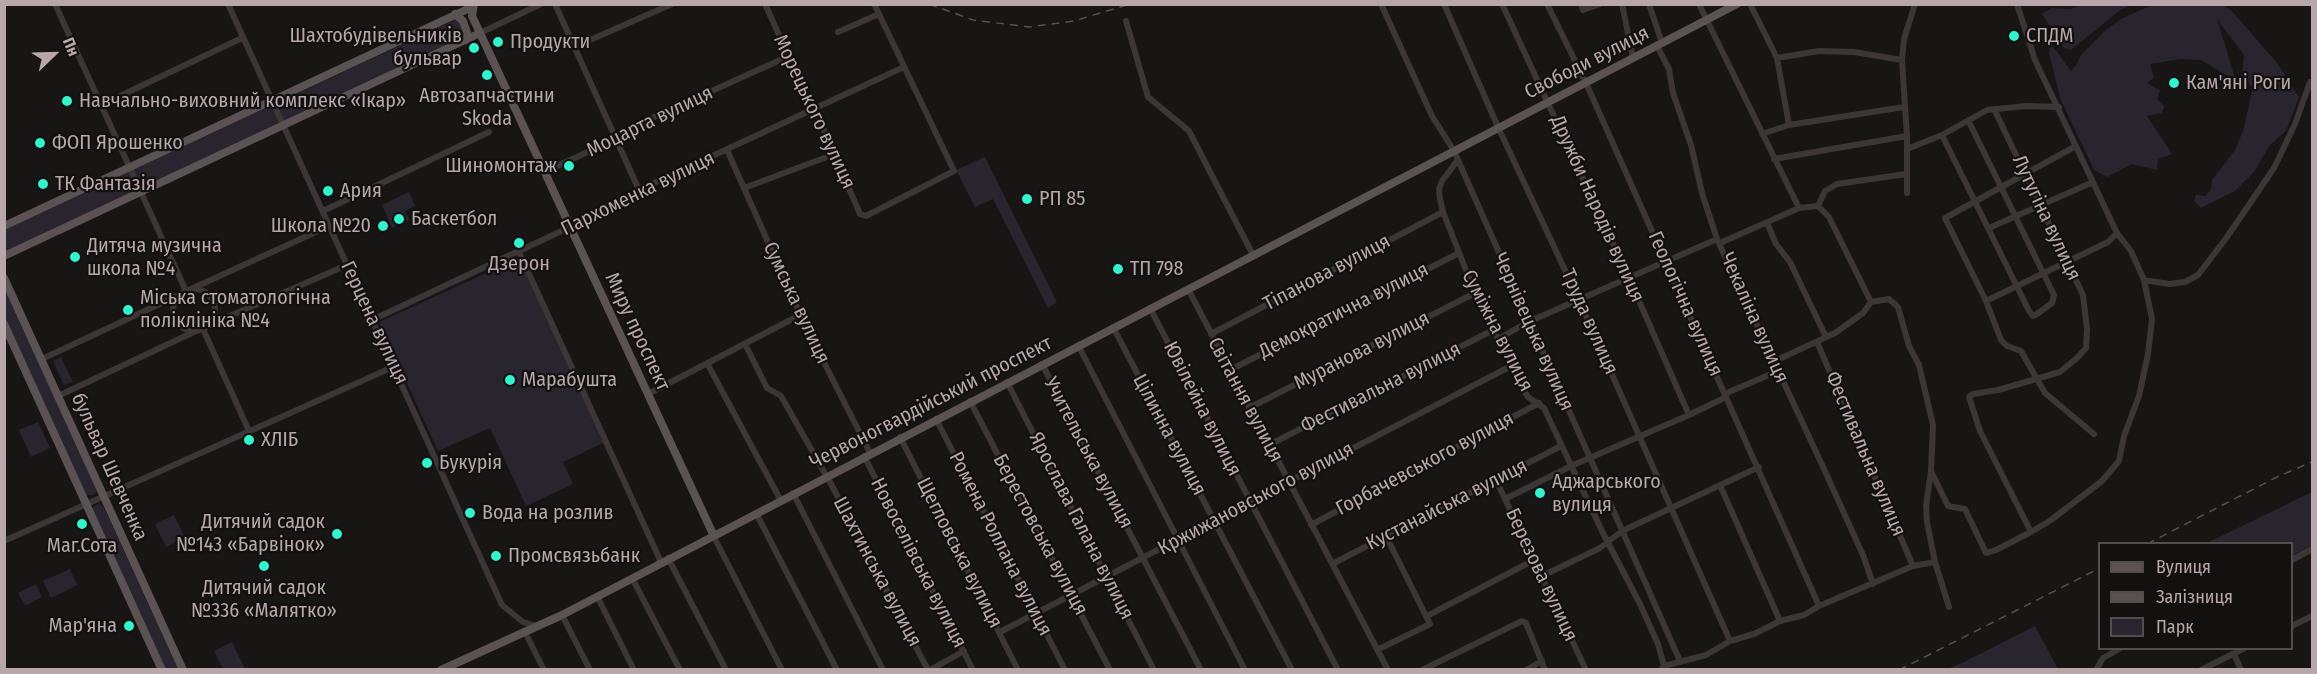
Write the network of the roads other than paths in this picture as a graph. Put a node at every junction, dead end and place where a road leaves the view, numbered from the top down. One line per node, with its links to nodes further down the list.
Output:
1 (55, 4): 41 (street)
2 (228, 4): 28 (street, Герцена вулиця)
3 (541, 4): 27 (street)
4 (555, 4): 31 (street)
5 (672, 4): 31 (street)
6 (765, 4): 32 (street, Морецького вулиця)
7 (874, 4): 23 (street)
8 (1381, 4): 58 (street, Чернівецька вулиця)
9 (1444, 4): 49 (street, Труда вулиця)
10 (1502, 4): 40 (street, Дружби Народів вулиця)
11 (1547, 4): 38 (street, Геологічна вулиця)
12 (1581, 4): 13 (street)
13 (1600, 4)
14 (1622, 4): 33 (street)
15 (1649, 4): 30 (street, Чекаліна вулиця)
16 (1698, 4): 24 (street)
17 (1737, 4): 24 (main road, Свободи вулиця)
18 (1749, 4): 34 (street)
19 (1916, 4): 35 (street)
20 (2017, 4): 42 (street)
21 (473, 6): 22 (main road); 27 (main road, Миру проспект)
22 (455, 14): 29 (main road); 39 (main road)
23 (879, 14): 26 (street); 36 (street)
24 (1706, 20): 30 (main road, Свободи вулиця); 51 (street)
25 (1126, 21): 89 (street)
26 (838, 32)
27 (480, 33): 29 (main road); 64 (main road, Миру проспект)
28 (242, 39): 39 (street, Герцена вулиця); 41 (street)
29 (466, 40): 47 (main road)
30 (1659, 44): 33 (main road, Свободи вулиця); 86 (street, Чекаліна вулиця)
31 (574, 47): 54 (street)
32 (789, 56): 44 (street, Морецького вулиця); 54 (street, Моцарта вулиця)
33 (1632, 58): 38 (main road, Свободи вулиця)
34 (1777, 58): 35 (street); 48 (street)
35 (1902, 60): 43 (street)
36 (904, 67): 44 (street, Пархоменка вулиця); 59 (street, Морецького вулиця)
37 (2310, 82): 97 (street)
38 (1586, 83): 40 (main road, Свободи вулиця); 91 (street, Геологічна вулиця)
39 (271, 101): 47 (street, Герцена вулиця); 63 (main road)
40 (1549, 103): 49 (main road, Свободи вулиця); 96 (street, Дружби Народів вулиця)
41 (101, 105): 63 (street)
42 (2059, 106): 45 (street); 55 (street)
43 (1904, 107): 48 (street); 53 (street)
44 (813, 110): 57 (street, Пархоменка вулиця); 59 (street, Морецького вулиця)
45 (1994, 110): 46 (street); 66 (street, Лутугіна вулиця)
46 (1969, 122): 52 (street); 69 (street)
47 (283, 125): 71 (main road); 77 (street, Герцена вулиця)
48 (1789, 125): 51 (street)
49 (1498, 127): 58 (main road, Свободи вулиця); 102 (street, Труда вулиця)
50 (489, 132): 77 (street)
51 (1762, 134): 60 (street)
52 (1942, 135): 56 (street); 73 (street)
53 (1907, 136): 56 (street); 60 (street)
54 (614, 137): 64 (street, Моцарта вулиця); 70 (street)
55 (2076, 146): 66 (street); 67 (street)
56 (1907, 149): 65 (street)
57 (727, 150): 68 (street, Сумська вулиця); 70 (street, Пархоменка вулиця)
58 (1454, 151): 61 (main road, Свободи вулиця); 62 (street, Чернівецька вулиця)
59 (835, 154): 68 (street)
60 (1774, 159): 76 (street)
61 (1434, 161): 89 (main road, Червоногвардійський проспект)
62 (1457, 161): 78 (street, Суміжна вулиця); 108 (street, Чернівецька вулиця)
63 (130, 167): 71 (street); 81 (main road)
64 (544, 172): 83 (main road, Миру проспект)
65 (1906, 174): 72 (street); 75 (street)
66 (2026, 174): 69 (street); 74 (street, Лутугіна вулиця)
67 (2093, 182): 74 (street); 85 (street)
68 (744, 188): 106 (street, Сумська вулиця)
69 (2001, 188): 73 (street); 79 (street)
70 (639, 190): 83 (street, Пархоменка вулиця)
71 (142, 191): 90 (main road); 100 (street)
72 (1907, 193)
73 (1976, 202): 84 (street); 103 (street)
74 (2040, 204): 79 (street); 92 (street, Лутугіна вулиця)
75 (1818, 206): 76 (street); 104 (street)
76 (1799, 208): 80 (street)
77 (322, 211): 82 (street, Герцена вулиця)
78 (1443, 212): 88 (street, Суміжна вулиця); 113 (street, Тіпанова вулиця)
79 (2015, 216): 84 (street); 94 (street)
80 (1767, 223): 86 (street); 114 (street)
81 (4, 226)
82 (329, 226): 93 (street, Герцена вулиця); 100 (street)
83 (570, 227): 87 (street, Пархоменка вулиця); 129 (main road, Миру проспект)
84 (1989, 228): 98 (street)
85 (2117, 233): 92 (street); 97 (street)
86 (1719, 241): 91 (street); 120 (street, Чекаліна вулиця)
87 (519, 252): 107 (street, Пархоменка вулиця); 172 (street)
88 (1459, 253): 101 (street, Суміжна вулиця); 125 (street, Демократична вулиця)
89 (1253, 255): 99 (main road, Червоногвардійський проспект)
90 (4, 256)
91 (1666, 261): 96 (street); 131 (street, Геологічна вулиця)
92 (2068, 262): 94 (street); 127 (street, Лутугіна вулиця)
93 (347, 265): 107 (street, Герцена вулиця); 111 (street)
94 (2044, 274): 98 (street); 98 (street)
95 (4, 278): 119 (main road, бульвар Шевченка)
96 (1629, 278): 102 (street); 135 (street, Дружби Народів вулиця)
97 (2144, 280): 163 (street)
98 (2018, 286): 103 (street)
99 (1188, 288): 105 (main road, Червоногвардійський проспект); 113 (street, Світання вулиця)
100 (186, 291): 111 (street); 111 (street); 119 (street)
101 (1474, 293): 112 (street, Суміжна вулиця); 134 (street, Муранова вулиця)
102 (1579, 300): 108 (street); 140 (street, Труда вулиця)
103 (1986, 301): 127 (street)
104 (1871, 302): 114 (street); 147 (street)
105 (1150, 308): 110 (main road, Червоногвардійський проспект); 156 (street, Ювілейна вулиця)
106 (800, 315): 117 (street); 143 (street, Сумська вулиця)
107 (372, 320): 124 (street, Герцена вулиця)
108 (1528, 322): 115 (street); 144 (street, Чернівецька вулиця)
109 (4, 324): 157 (main road, бульвар Шевченка)
110 (1113, 327): 118 (main road, Червоногвардійський проспект); 160 (street, Цілинна вулиця)
111 (202, 329): 130 (street); 137 (street)
112 (1493, 330): 115 (street, Суміжна вулиця); 141 (street, Фестивальна вулиця)
113 (1211, 334): 125 (street, Світання вулиця)
114 (1826, 337): 116 (street)
115 (1498, 339): 123 (street, Суміжна вулиця)
116 (1816, 342): 120 (street); 176 (street, Фестивальна вулиця)
117 (744, 344): 121 (street); 148 (street, Шахтинська вулиця)
118 (1078, 345): 122 (main road, Червоногвардійський проспект); 166 (street)
119 (42, 360): 130 (main road, бульвар Шевченка)
120 (1775, 361): 126 (street, Чекаліна вулиця)
121 (706, 363): 129 (street); 155 (street)
122 (1042, 364): 128 (main road, Червоногвардійський проспект); 170 (street, Учительська вулиця)
123 (1511, 366): 133 (street, Суміжна вулиця); 150 (street, Кржижановського вулиця)
124 (393, 367): 137 (street); 190 (street, Герцена вулиця)
125 (1230, 370): 134 (street, Світання вулиця)
126 (1778, 370): 131 (street); 180 (street, Чекаліна вулиця)
127 (2036, 378): 138 (street); 163 (street)
128 (1007, 382): 132 (main road, Червоногвардійський проспект); 178 (street, Ярослава Галана вулиця)
129 (648, 394): 164 (main road, Миру проспект)
130 (58, 396): 153 (main road, бульвар Шевченка)
131 (1725, 396): 135 (street); 146 (street, Геологічна вулиця)
132 (970, 401): 136 (main road, Червоногвардійський проспект); 181 (street, Берестовська вулиця)
133 (1539, 403): 142 (street, Суміжна вулиця); 161 (street, Горбачевського вулиця)
134 (1250, 408): 141 (street, Світання вулиця)
135 (1689, 415): 140 (street)
136 (936, 419): 139 (main road, Червоногвардійський проспект); 185 (street, Ромена Роллана вулиця)
137 (249, 431): 153 (street)
138 (2094, 434)
139 (900, 437): 143 (main road, Червоногвардійський проспект); 193 (street, Щегловська вулиця)
140 (1640, 437): 144 (street); 158 (street, Труда вулиця)
141 (1269, 445): 150 (street, Світання вулиця)
142 (1561, 446): 145 (street, Суміжна вулиця); 149 (street, Кустанайська вулиця)
143 (867, 455): 148 (main road, Червоногвардійський проспект); 199 (street, Новоселівська вулиця)
144 (1590, 458): 145 (street); 162 (street, Чернівецька вулиця)
145 (1571, 466): 154 (street); 168 (street, Суміжна вулиця)
146 (1759, 467): 151 (street); 183 (street, Геологічна вулиця)
147 (1931, 471): 163 (street); 174 (street)
148 (825, 476): 152 (main road, Червоногвардійський проспект); 215 (street, Шахтинська вулиця)
149 (1496, 480): 154 (street, Березова вулиця); 165 (street, Кустанайська вулиця)
150 (1288, 482): 156 (street, Кржижановського вулиця); 161 (street, Світання вулиця)
151 (1720, 485): 158 (street); 189 (street)
152 (793, 493): 155 (main road, Червоногвардійський проспект); 214 (street)
153 (104, 496): 157 (street); 205 (main road, бульвар Шевченка)
154 (1505, 499): 173 (street, Березова вулиця)
155 (780, 500): 159 (main road, Червоногвардійський проспект)
156 (1250, 502): 160 (street, Кржижановського вулиця); 224 (street, Ювілейна вулиця)
157 (88, 507): 167 (street); 204 (main road, бульвар Шевченка)
158 (1672, 508): 162 (street); 194 (street, Труда вулиця)
159 (756, 512): 164 (main road, Червоногвардійський проспект); 213 (street)
160 (1214, 520): 166 (street, Кржижановського вулиця); 223 (street, Цілинна вулиця)
161 (1311, 525): 175 (street, Світання вулиця)
162 (1622, 531): 168 (street); 202 (street, Чернівецька вулиця)
163 (2031, 532)
164 (713, 534): 172 (main road, Червоногвардійський проспект); 212 (street, Миру проспект)
165 (1386, 536): 175 (street, Кустанайська вулиця); 187 (street)
166 (1179, 539): 170 (street, Кржижановського вулиця); 222 (street)
167 (4, 541)
168 (1607, 542): 177 (street); 203 (street, Суміжна вулиця)
169 (2313, 549): 171 (street)
170 (1143, 558): 178 (street, Кржижановського вулиця); 221 (street, Учительська вулиця)
171 (2293, 559)
172 (665, 560): 179 (main road, Червоногвардійський проспект); 211 (street)
173 (1534, 560): 177 (street, Березова вулиця); 187 (street)
174 (1935, 562): 176 (street); 184 (street)
175 (1332, 564): 195 (street, Світання вулиця)
176 (1913, 566): 180 (street)
177 (1542, 576): 229 (street, Березова вулиця)
178 (1107, 577): 181 (street, Кржижановського вулиця); 220 (street, Ярослава Галана вулиця)
179 (632, 578): 182 (main road, Червоногвардійський проспект); 210 (street)
180 (1873, 584): 183 (street)
181 (1071, 596): 185 (street, Кржижановського вулиця); 219 (street, Берестовська вулиця)
182 (597, 597): 186 (main road, Червоногвардійський проспект); 209 (street)
183 (1819, 606): 189 (street)
184 (1948, 607)
185 (1037, 614): 193 (street, Кржижановського вулиця); 218 (street, Ромена Роллана вулиця)
186 (562, 615): 190 (main road, Червоногвардійський проспект); 208 (street)
187 (1427, 616): 195 (street)
188 (2313, 616): 191 (street)
189 (1780, 621): 194 (street)
190 (536, 626): 192 (main road, Червоногвардійський проспект)
191 (2293, 626)
192 (525, 632): 206 (main road, Червоногвардійський проспект); 207 (street)
193 (1000, 632): 217 (street, Щегловська вулиця)
194 (1730, 641): 202 (street)
195 (1377, 650): 225 (street, Світання вулиця)
196 (2117, 650): 230 (street)
197 (2228, 650): 200 (street)
198 (2241, 650): 200 (street)
199 (964, 651): 215 (street); 216 (street, Новоселівська вулиця)
200 (2232, 655): 231 (street); 232 (street)
201 (1542, 661): 226 (street); 227 (street); 228 (street)
202 (1680, 662): 203 (street)
203 (1662, 668)
204 (162, 669)
205 (183, 669)
206 (441, 669)
207 (544, 669)
208 (590, 669)
209 (634, 669)
210 (680, 669)
211 (726, 669)
212 (782, 669)
213 (837, 669)
214 (884, 669)
215 (929, 669)
216 (973, 669)
217 (1018, 669)
218 (1065, 669)
219 (1110, 669)
220 (1154, 669)
221 (1201, 669)
222 (1245, 669)
223 (1292, 669)
224 (1338, 669)
225 (1388, 669)
226 (1422, 669)
227 (1526, 669)
228 (1545, 669)
229 (1586, 669)
230 (2096, 669)
231 (2201, 669)
232 (2241, 669)

